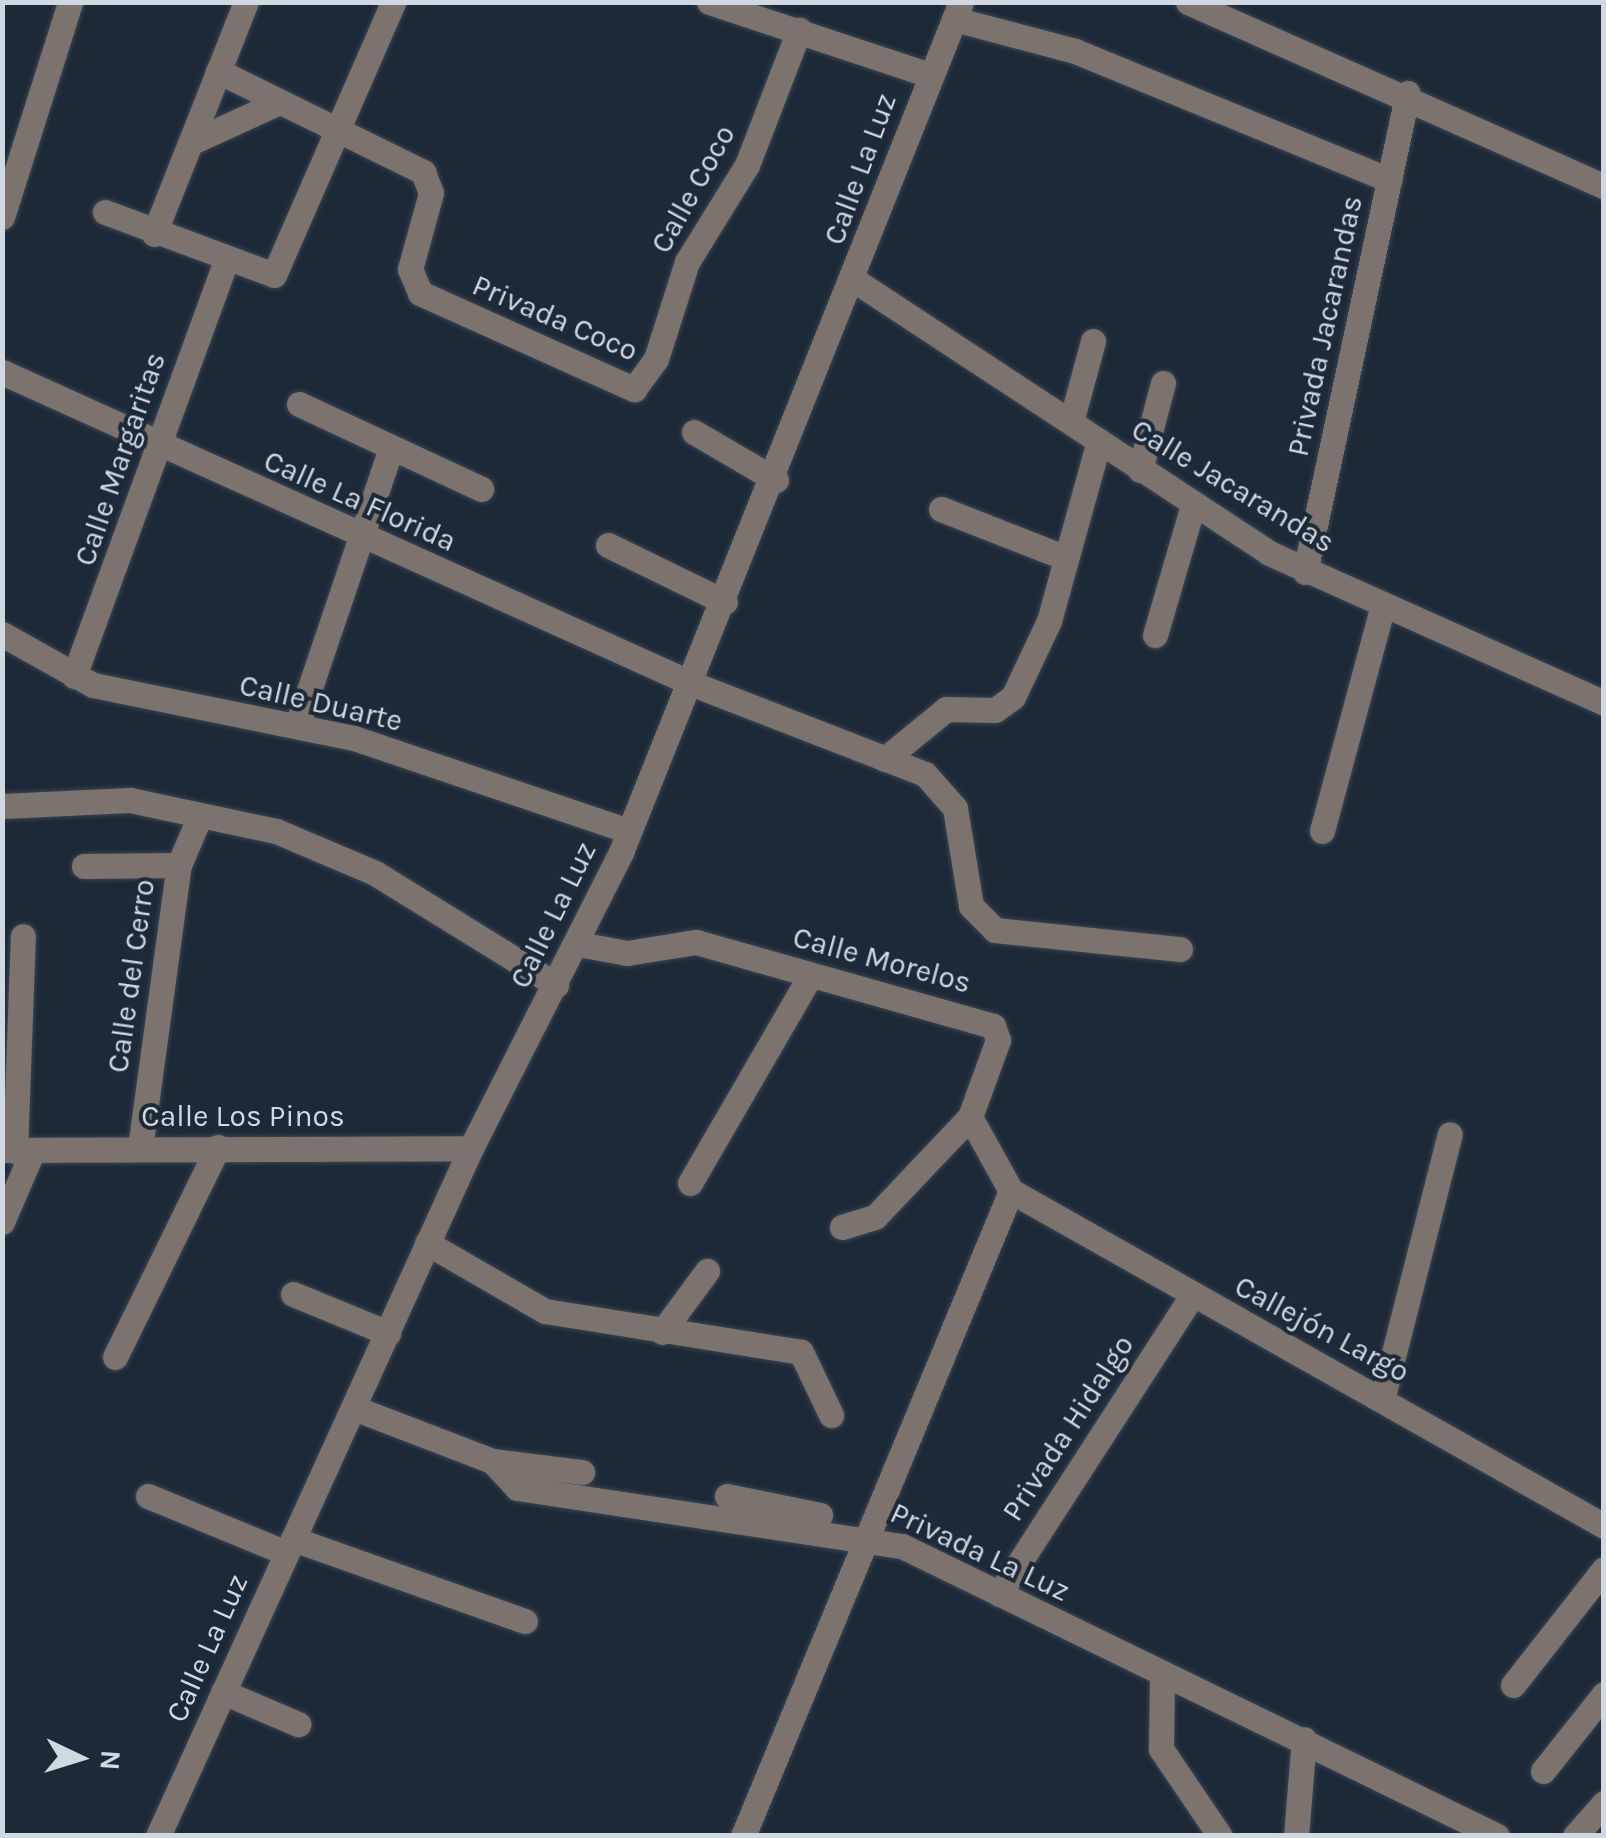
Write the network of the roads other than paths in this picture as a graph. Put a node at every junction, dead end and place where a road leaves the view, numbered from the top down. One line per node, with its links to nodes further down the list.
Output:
1 (70, 2): 14 (street)
2 (246, 2): 8 (street)
3 (393, 2): 12 (street)
4 (709, 2): 7 (street)
5 (1188, 2): 10 (street)
6 (958, 11): 9 (street, Calle La Luz); 15 (street)
7 (799, 30): 9 (street); 24 (street, Calle Coco)
8 (218, 70): 11 (street); 13 (street)
9 (930, 75): 21 (street, Calle La Luz)
10 (1408, 93): 15 (street, Privada Jacarandas); 16 (street)
11 (280, 102): 12 (street); 13 (street)
12 (337, 131): 20 (street); 24 (street, Privada Coco)
13 (190, 142): 19 (street)
14 (8, 180): 18 (street)
15 (1390, 180): 40 (street, Privada Jacarandas)
16 (1604, 186)
17 (105, 212): 19 (street)
18 (2, 217)
19 (154, 234): 20 (street)
20 (224, 263): 30 (street, Calle Margaritas)
21 (854, 280): 27 (street, Calle Jacarandas); 33 (street, Calle La Luz)
22 (1093, 341): 27 (street)
23 (2, 372): 30 (street, Calle La Florida)
24 (647, 379)
25 (1163, 383): 32 (street)
26 (299, 404): 31 (street)
27 (1071, 422): 29 (street, Calle Jacarandas)
28 (694, 432): 33 (street)
29 (1098, 441): 32 (street, Calle Jacarandas); 39 (street)
30 (158, 444): 37 (street, Calle La Florida); 45 (street, Calle Margaritas)
31 (392, 450): 34 (street); 37 (street)
32 (1140, 470): 35 (street, Calle Jacarandas)
33 (776, 480): 41 (street, Calle La Luz)
34 (481, 489)
35 (1193, 505): 40 (street, Calle Jacarandas); 44 (street)
36 (941, 509): 39 (street)
37 (360, 538): 46 (street, Calle La Florida); 48 (street)
38 (608, 545): 41 (street)
39 (1066, 558): 49 (street)
40 (1306, 572): 42 (street, Calle Jacarandas)
41 (725, 602): 46 (street, Calle La Luz)
42 (1384, 605): 47 (street, Calle Jacarandas); 52 (street)
43 (2, 634): 45 (street, Calle Duarte)
44 (1155, 636)
45 (74, 676): 48 (street, Calle Duarte)
46 (692, 684): 49 (street, Calle La Florida); 53 (street, Calle La Luz)
47 (1604, 702)
48 (297, 726): 53 (street, Calle Duarte)
49 (885, 759): 58 (street, Calle La Florida)
50 (2, 806): 51 (street)
51 (199, 818): 54 (street, Calle del Cerro); 60 (street)
52 (1322, 831)
53 (625, 842): 57 (street, Calle La Luz)
54 (179, 864): 55 (street); 63 (street, Calle del Cerro)
55 (84, 866)
56 (23, 936): 66 (street)
57 (578, 944): 59 (street, Calle Morelos); 60 (street, Calle La Luz)
58 (1180, 949)
59 (810, 976): 61 (street, Calle Morelos); 67 (street)
60 (556, 985): 65 (street, Calle La Luz)
61 (970, 1117): 68 (street); 70 (street)
62 (1450, 1134): 78 (street)
63 (140, 1148): 64 (street, Calle Los Pinos); 66 (street, Calle Los Pinos)
64 (218, 1148): 65 (street, Calle Los Pinos); 77 (street)
65 (471, 1148): 71 (street, Calle La Luz)
66 (17, 1150): 69 (street)
67 (690, 1182)
68 (1010, 1191): 74 (street, Callejón Largo); 86 (street)
69 (2, 1222)
70 (842, 1227)
71 (427, 1243): 75 (street); 76 (street, Calle La Luz)
72 (707, 1271): 75 (street)
73 (293, 1294): 76 (street)
74 (1191, 1297): 78 (street, Callejón Largo); 89 (street, Privada Hidalgo)
75 (662, 1332): 80 (street)
76 (388, 1334): 79 (street, Calle La Luz)
77 (115, 1357)
78 (1383, 1396): 85 (street, Callejón Largo)
79 (354, 1408): 81 (street, Privada La Luz); 87 (street, Calle La Luz)
80 (830, 1415)
81 (492, 1461): 82 (street); 86 (street, Privada La Luz)
82 (582, 1472)
83 (148, 1496): 87 (street)
84 (728, 1496): 86 (street)
85 (1604, 1526)
86 (872, 1528): 89 (street, Privada La Luz); 100 (street)
87 (290, 1546): 90 (street); 93 (street, Calle La Luz)
88 (1604, 1569): 92 (street)
89 (999, 1594): 91 (street, Privada La Luz)
90 (525, 1621)
91 (1162, 1676): 96 (street, Privada La Luz); 101 (street)
92 (1513, 1685)
93 (223, 1692): 95 (street); 99 (street, Calle La Luz)
94 (1604, 1694): 97 (street)
95 (298, 1724)
96 (1304, 1740): 102 (street); 103 (street, Privada La Luz)
97 (1544, 1771)
98 (1604, 1803): 104 (street)
99 (158, 1836)
100 (743, 1836)
101 (1220, 1836)
102 (1296, 1836)
103 (1498, 1836)
104 (1575, 1836)

